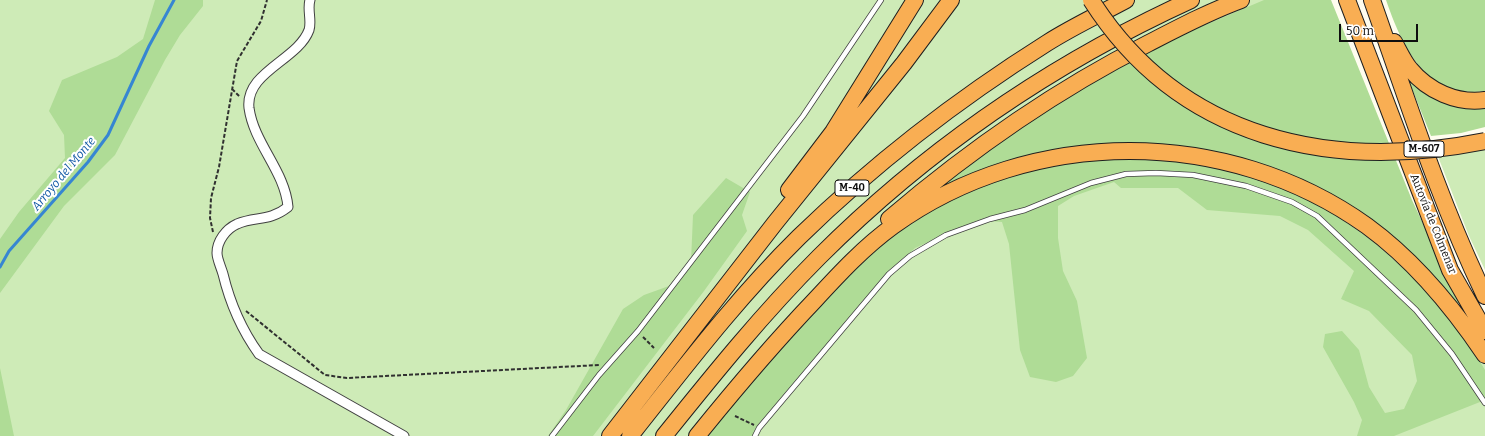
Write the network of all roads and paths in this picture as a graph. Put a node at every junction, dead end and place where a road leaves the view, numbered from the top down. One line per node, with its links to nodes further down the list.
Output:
1 (267, 0): 14 (path)
2 (310, 0): 14 (street)
3 (881, 0): 17 (lane)
4 (915, 0): 27 (highway)
5 (951, 0): 27 (highway)
6 (1091, 0): 13 (highway, bridge)
7 (1126, 0): 28 (highway, M-40)
8 (1191, 0): 29 (highway, M-40)
9 (1241, 0): 30 (highway)
10 (1347, 0): 18 (highway, Autovía de Colmenar / M-607)
11 (1374, 0): 12 (highway); 15 (highway, Autovía de Colmenar / M-607)
12 (1485, 100)
13 (1485, 141)
14 (217, 253): 16 (street)
15 (1485, 296)
16 (229, 298): 21 (path); 25 (street)
17 (638, 331): 19 (path); 21 (lane)
18 (1485, 332)
19 (654, 348)
20 (1485, 355): 31 (highway)
21 (608, 365): 26 (lane)
22 (1485, 404): 24 (lane)
23 (735, 416): 24 (path)
24 (759, 428): 32 (lane)
25 (404, 436)
26 (552, 436)
27 (608, 436)
28 (630, 436)
29 (664, 436)
30 (692, 436)
31 (697, 436)
32 (755, 436)

